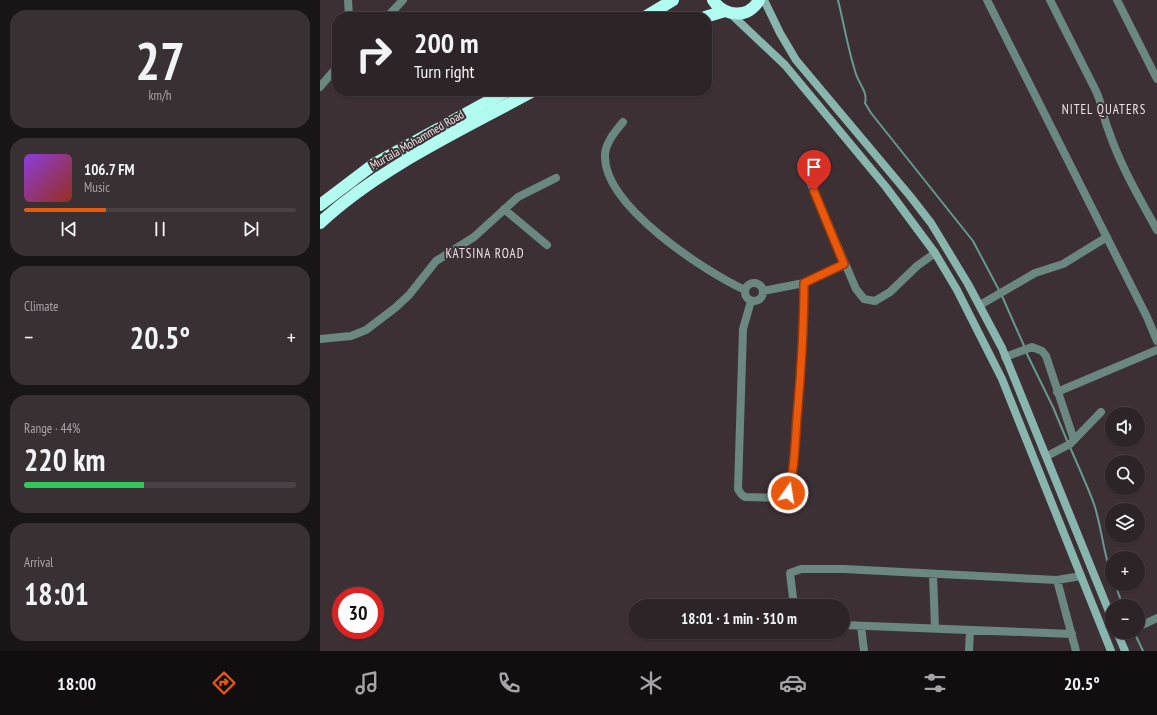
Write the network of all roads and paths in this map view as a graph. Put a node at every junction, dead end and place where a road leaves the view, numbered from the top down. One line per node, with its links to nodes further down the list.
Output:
1 (348, 0): 10 (street)
2 (403, 0): 11 (street)
3 (673, 0): 12 (highway)
4 (713, 0): 13 (highway)
5 (759, 0): 13 (highway)
6 (764, 0): 35 (main road)
7 (987, 0): 27 (street)
8 (1050, 0): 26 (street)
9 (1117, 0): 16 (street)
10 (349, 12)
11 (392, 12)
12 (653, 12)
13 (728, 12): 14 (highway); 29 (main road)
14 (712, 16)
15 (332, 73): 17 (street)
16 (1157, 79)
17 (320, 86)
18 (498, 96): 23 (highway, Murtala Mohammed Road)
19 (524, 96): 25 (highway, Murtala Mohammed Road)
20 (623, 122): 32 (street)
21 (808, 177): 30 (street)
22 (556, 178): 24 (street)
23 (320, 205)
24 (504, 209): 28 (street); 36 (street)
25 (320, 223)
26 (1157, 230)
27 (1107, 238): 35 (street); 37 (street)
28 (547, 245)
29 (935, 253): 30 (street); 45 (main road)
30 (844, 264): 31 (street)
31 (804, 283): 33 (street); 34 (street)
32 (745, 290): 33 (street); 34 (street)
33 (763, 291): 34 (street)
34 (751, 302)
35 (980, 305): 39 (main road)
36 (320, 339)
37 (1157, 341)
38 (1157, 350): 40 (street)
39 (1006, 357): 40 (street); 43 (main road)
40 (1057, 392): 42 (street)
41 (1101, 412): 42 (street)
42 (1069, 443): 43 (street)
43 (1046, 456): 48 (main road)
44 (933, 574): 46 (street); 47 (street); 53 (street)
45 (1081, 576): 46 (street); 60 (main road)
46 (1057, 580): 55 (street)
47 (793, 599)
48 (1105, 602)
49 (1157, 618): 50 (street)
50 (1145, 624)
51 (850, 625): 52 (street)
52 (861, 626): 53 (street); 57 (street)
53 (935, 628): 54 (street)
54 (970, 631): 55 (street); 58 (street)
55 (1072, 634): 59 (street)
56 (1122, 639): 61 (main road)
57 (864, 651)
58 (969, 651)
59 (1076, 651)
60 (1111, 651)
61 (1125, 651)

